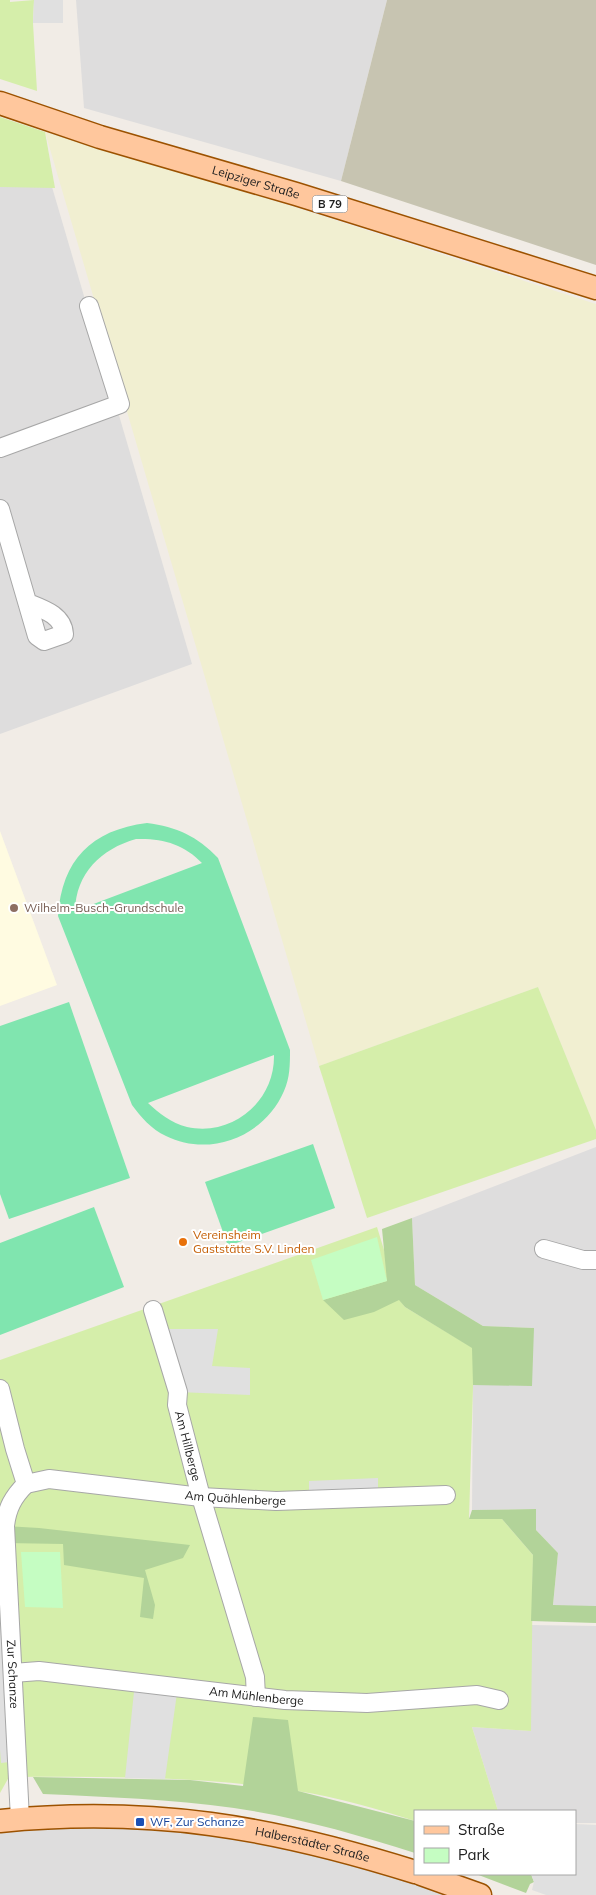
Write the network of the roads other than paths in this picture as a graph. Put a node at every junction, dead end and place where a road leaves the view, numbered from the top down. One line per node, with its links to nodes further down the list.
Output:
1 (0, 103): 2 (main road, Leipziger Straße / B 79)
2 (596, 288)
3 (89, 306): 4 (street)
4 (0, 448)
5 (0, 509): 6 (street)
6 (28, 603)
7 (544, 1249): 8 (street)
8 (596, 1260)
9 (153, 1310): 13 (street, Am Hillberge)
10 (0, 1389): 11 (street)
11 (26, 1484): 13 (street, Am Quählenberge); 14 (street, Zur Schanze)
12 (446, 1495): 13 (street, Am Quählenberge)
13 (201, 1497): 15 (street, Am Hillberge)
14 (14, 1673): 15 (street, Am Mühlenberge); 17 (street, Zur Schanze)
15 (256, 1697): 16 (street, Am Mühlenberge)
16 (499, 1700)
17 (10, 1820): 18 (main road, Halberstädter Straße)
18 (414, 1872)
19 (424, 1875): 20 (main road)
20 (480, 1895)

